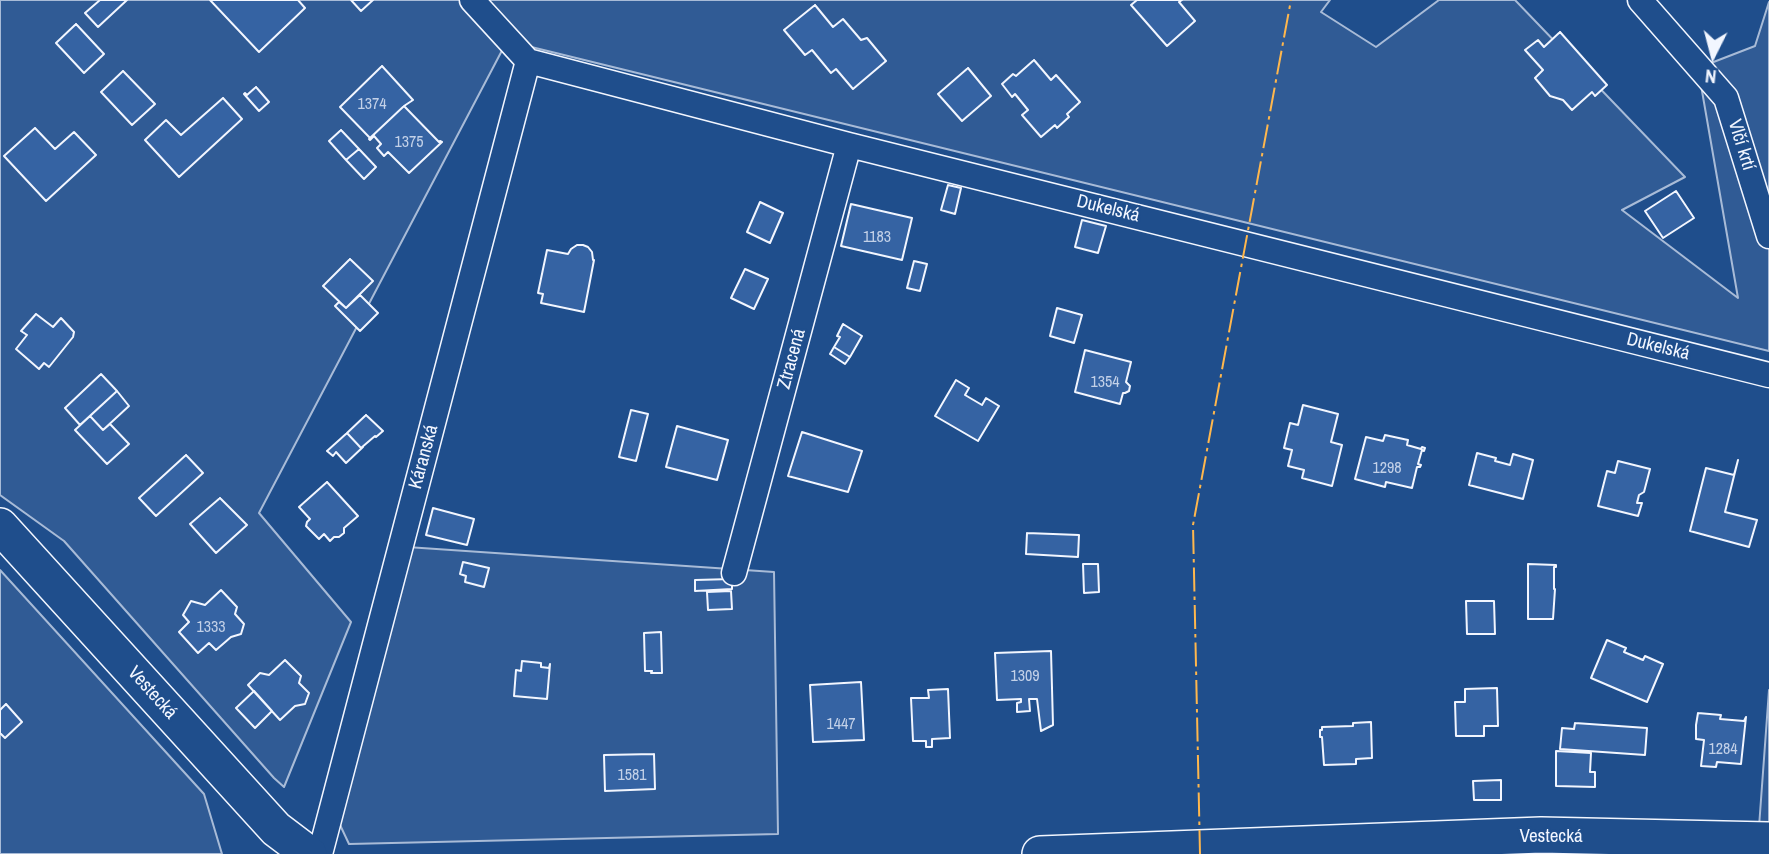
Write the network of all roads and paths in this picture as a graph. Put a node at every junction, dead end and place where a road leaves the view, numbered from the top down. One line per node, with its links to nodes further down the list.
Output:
1 (472, 0): 3 (street)
2 (1640, 0): 5 (street, Vlčí krtí)
3 (528, 61): 4 (street, Dukelská); 12 (street, Káranská)
4 (849, 145): 6 (street, Dukelská); 8 (street, Ztracená)
5 (1769, 236)
6 (1769, 375)
7 (0, 526): 11 (street, Vestecká)
8 (734, 573)
9 (1769, 840): 10 (street, Vestecká)
10 (1189, 851): 13 (street, Vestecká)
11 (309, 854)
12 (320, 854)
13 (1040, 854)

